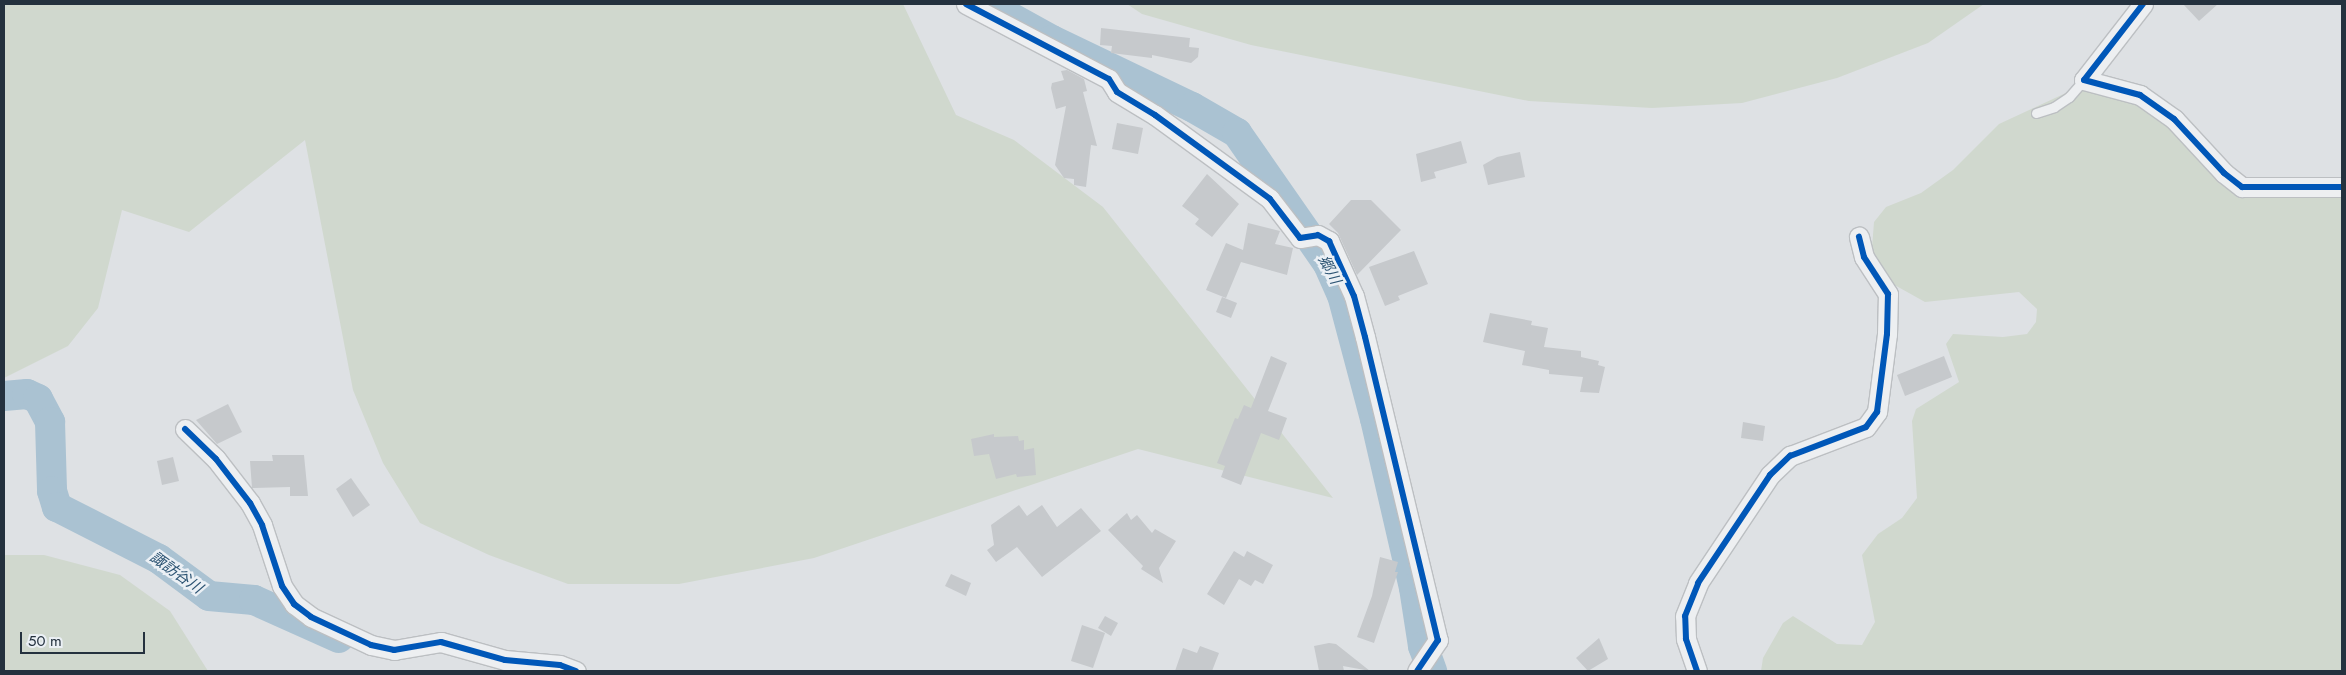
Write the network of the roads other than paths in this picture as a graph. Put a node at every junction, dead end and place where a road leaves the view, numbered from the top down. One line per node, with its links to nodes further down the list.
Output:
1 (966, 4): 8 (street)
2 (2144, 4): 3 (street)
3 (2084, 80): 4 (lane); 5 (street)
4 (2036, 113)
5 (2342, 186)
6 (1859, 237): 10 (street)
7 (185, 429): 9 (street)
8 (1424, 662)
9 (576, 671)
10 (1698, 671)

